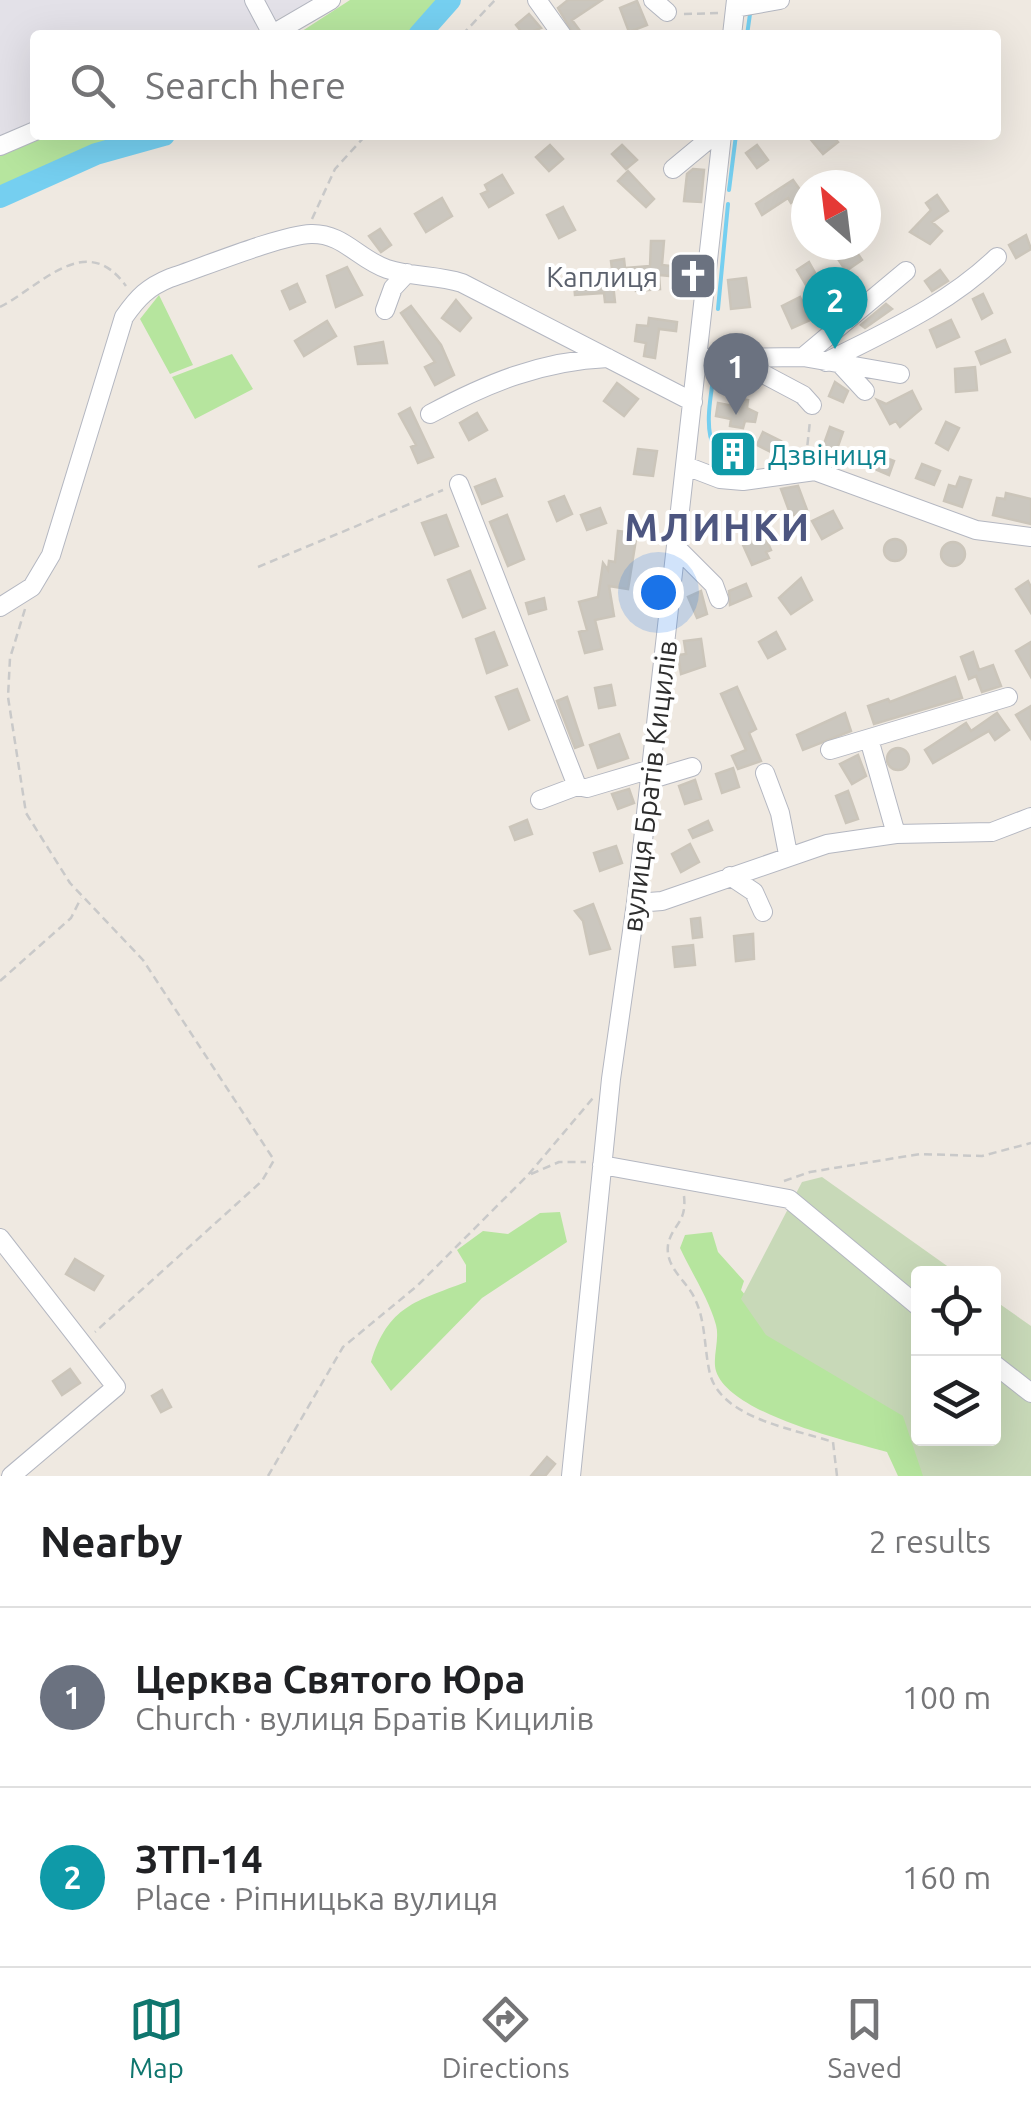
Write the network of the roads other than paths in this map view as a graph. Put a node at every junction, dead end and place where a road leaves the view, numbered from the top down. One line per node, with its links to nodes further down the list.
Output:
1 (254, 0): 6 (street)
2 (331, 0): 7 (street)
3 (537, 0): 8 (street)
4 (780, 0): 5 (street)
5 (735, 7)
6 (269, 30)
7 (280, 30)
8 (558, 30)
9 (30, 133): 12 (street)
10 (708, 140): 13 (street)
11 (721, 140): 20 (street, вулиця Братів Кицилів)
12 (0, 146)
13 (672, 169)
14 (996, 257): 22 (street)
15 (906, 271): 18 (street)
16 (407, 273): 17 (street); 19 (street); 33 (street)
17 (385, 310)
18 (803, 357): 21 (street); 22 (street)
19 (612, 358): 25 (street); 27 (street)
20 (698, 358): 21 (street); 25 (street, вулиця Братів Кицилів)
21 (736, 360): 26 (street)
22 (834, 364): 23 (street); 24 (street)
23 (900, 374)
24 (865, 391)
25 (693, 402): 28 (street, вулиця Братів Кицилів)
26 (812, 406)
27 (430, 414)
28 (686, 466): 30 (street); 31 (street, вулиця Братів Кицилів)
29 (458, 484): 40 (street)
30 (1031, 537)
31 (677, 548): 32 (street); 39 (street, вулиця Братів Кицилів)
32 (719, 599)
33 (0, 607)
34 (1008, 697): 35 (street)
35 (869, 738): 36 (street); 43 (street)
36 (830, 750)
37 (692, 767): 39 (street)
38 (765, 773): 44 (street)
39 (650, 775): 40 (street); 46 (street, вулиця Братів Кицилів)
40 (577, 786): 41 (street)
41 (540, 800)
42 (1031, 817): 43 (street)
43 (896, 834): 44 (street)
44 (788, 854): 45 (street)
45 (730, 876): 46 (street); 47 (street)
46 (636, 903): 48 (street, вулиця Братів Кицилів)
47 (763, 912)
48 (602, 1165): 50 (street); 54 (street, вулиця Братів Кицилів)
49 (0, 1238): 53 (street)
50 (911, 1300)
51 (1001, 1369): 52 (street)
52 (1031, 1393)
53 (11, 1476)
54 (571, 1476)

